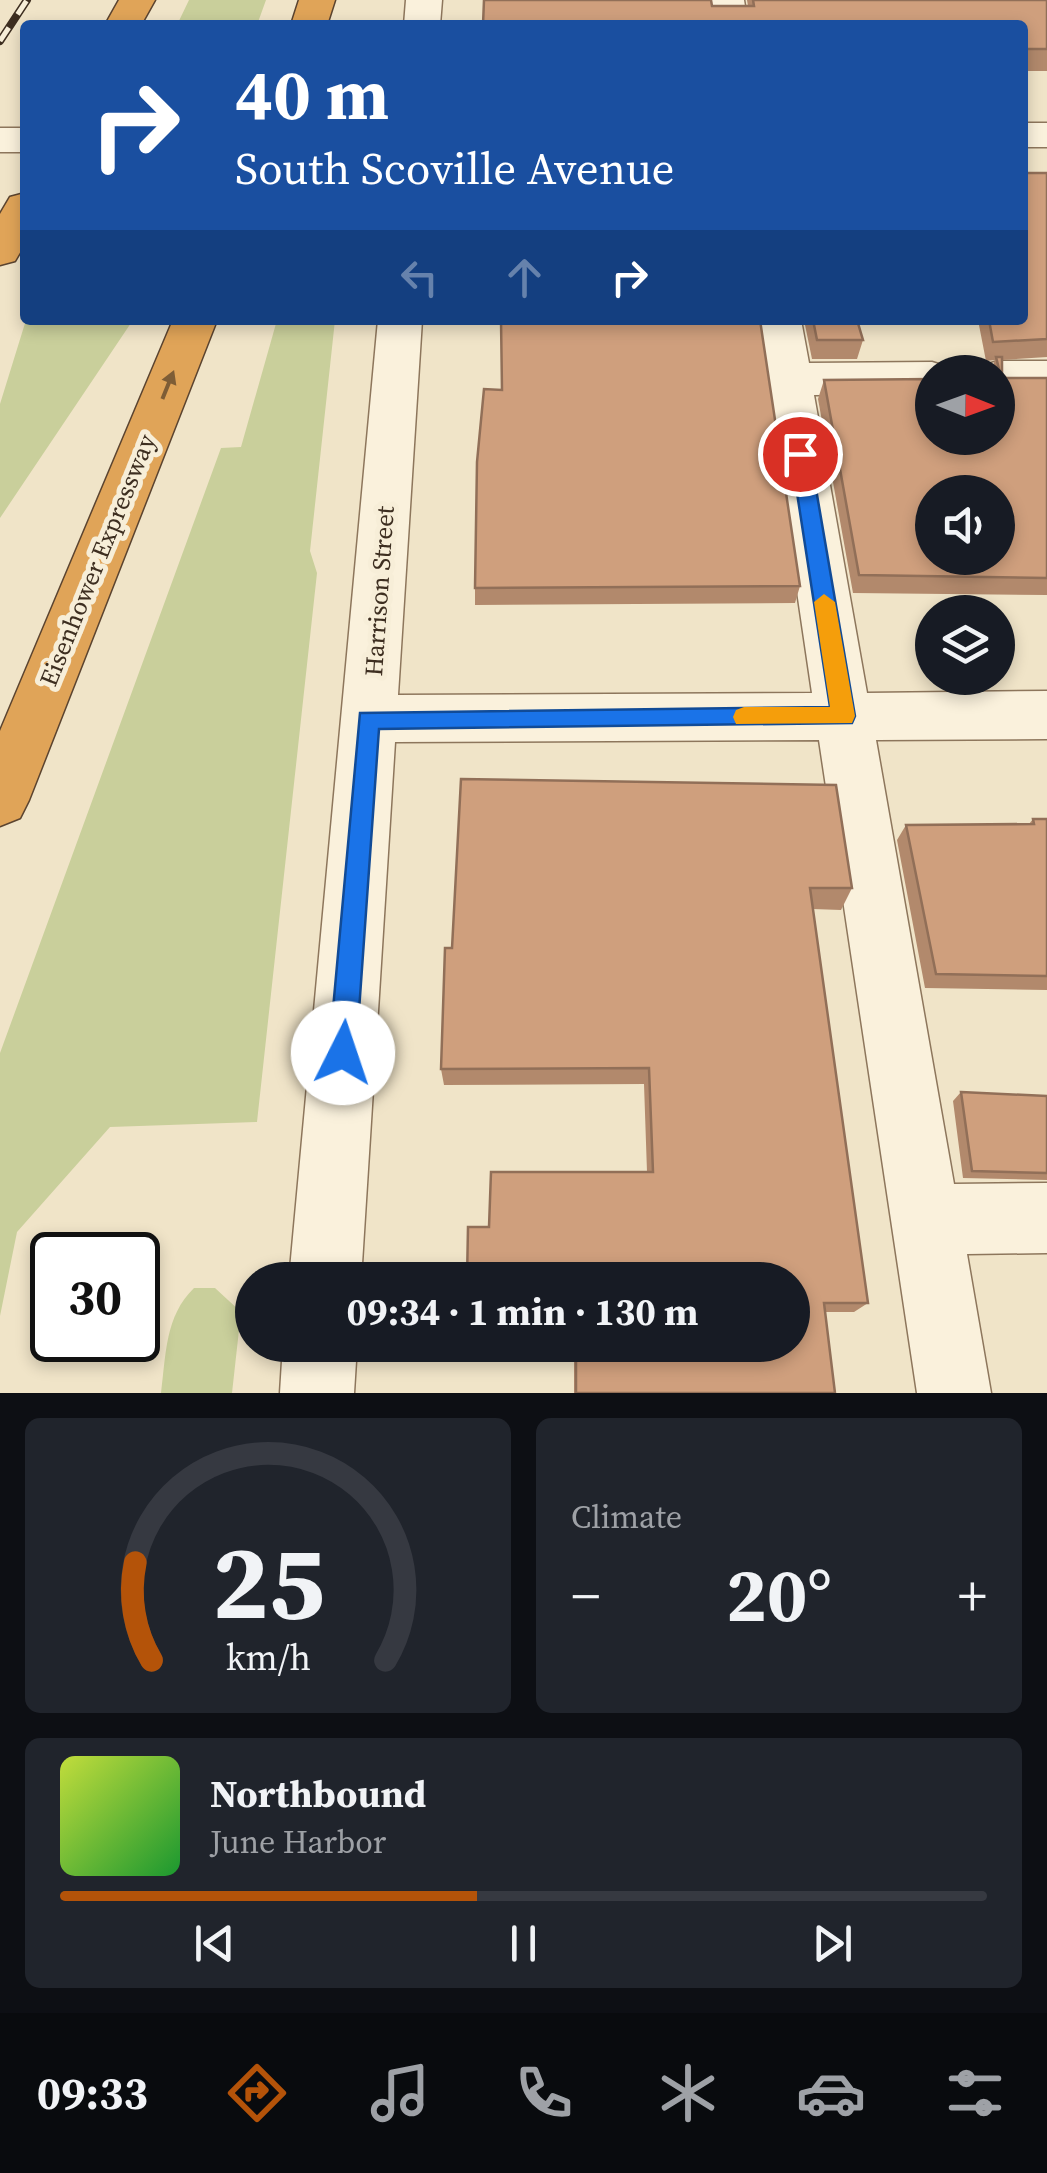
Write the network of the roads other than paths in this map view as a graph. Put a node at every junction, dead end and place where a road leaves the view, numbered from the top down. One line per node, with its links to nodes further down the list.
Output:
1 (20, 215): 2 (highway)
2 (0, 251)
3 (193, 325): 13 (highway, Eisenhower Expressway, one-way to 3)
4 (400, 325): 12 (street, Harrison Street)
5 (780, 325): 9 (street)
6 (1015, 377): 7 (street)
7 (1047, 377)
8 (915, 378): 9 (street)
9 (788, 379): 11 (street)
10 (1047, 715): 11 (street)
11 (844, 716): 12 (street); 15 (street)
12 (368, 720): 16 (street, Harrison Street)
13 (0, 800)
14 (1047, 1218): 15 (street)
15 (926, 1219): 19 (street)
16 (326, 1262)
17 (319, 1362): 18 (street)
18 (316, 1393)
19 (954, 1393)

